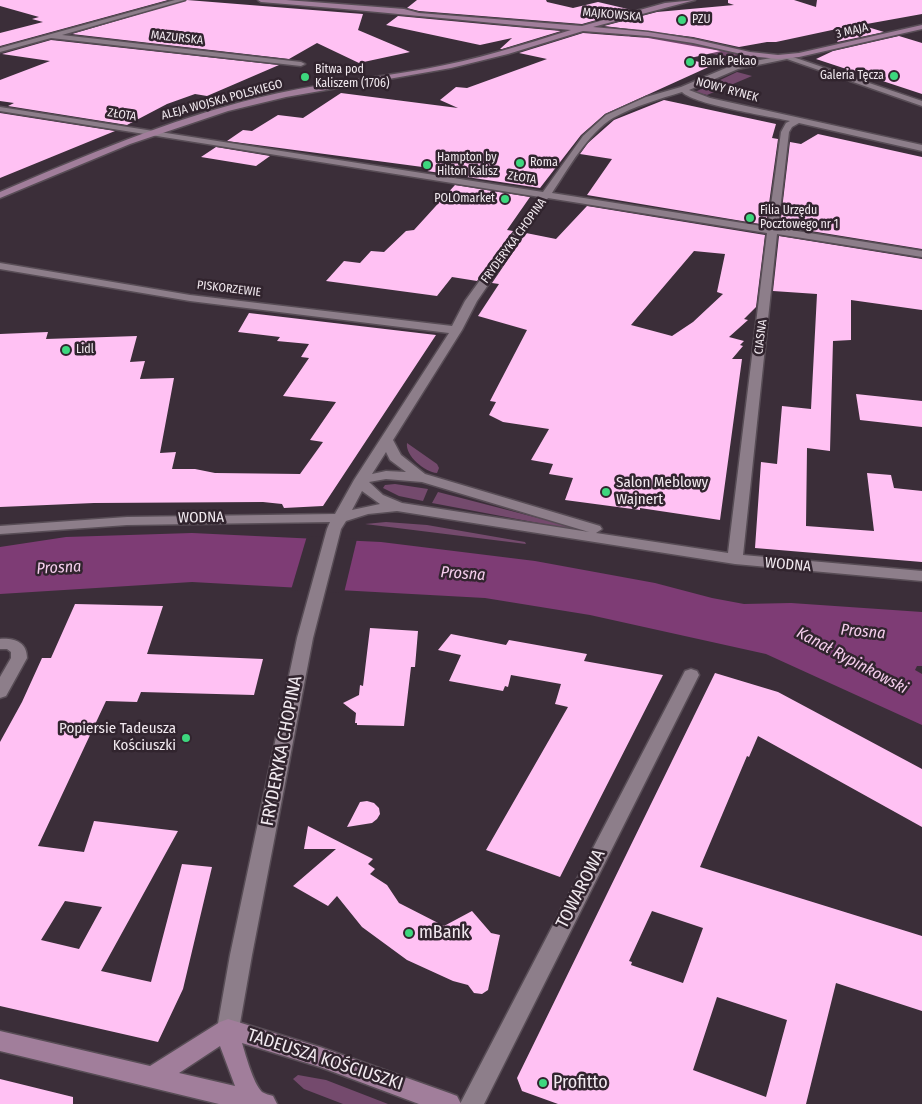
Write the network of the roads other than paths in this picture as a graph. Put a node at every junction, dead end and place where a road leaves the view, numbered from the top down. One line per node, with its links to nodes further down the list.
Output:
1 (182, 0): 12 (street)
2 (261, 0): 5 (main road, MAJKOWSKA)
3 (664, 0): 8 (main road, ALEJA WOJSKA POLSKIEGO)
4 (692, 0): 6 (main road, ALEJA WOJSKA POLSKIEGO)
5 (395, 11): 8 (main road, MAJKOWSKA); 9 (main road, MAJKOWSKA)
6 (620, 16): 7 (main road, ALEJA WOJSKA POLSKIEGO); 11 (main road)
7 (592, 25): 8 (main road, ALEJA WOJSKA POLSKIEGO); 11 (main road, MAJKOWSKA)
8 (579, 26): 9 (main road, MAJKOWSKA); 14 (main road, MAJKOWSKA); 23 (main road, ALEJA WOJSKA POLSKIEGO)
9 (565, 27): 22 (main road, ALEJA WOJSKA POLSKIEGO)
10 (922, 27): 15 (main road, 3 MAJA)
11 (636, 28): 15 (main road, MAJKOWSKA)
12 (50, 36): 13 (street); 16 (street, MAZURSKA)
13 (0, 50)
14 (750, 54): 15 (main road, MAJKOWSKA); 17 (street)
15 (787, 57): 17 (street, NOWY RYNEK); 19 (street)
16 (301, 64)
17 (752, 64): 18 (street, NOWY RYNEK)
18 (684, 89): 21 (street, NOWY RYNEK); 27 (street, FRYDERYKA CHOPINA)
19 (922, 104)
20 (0, 109): 22 (street, ZŁOTA)
21 (798, 120): 24 (street, NOWY RYNEK); 28 (street, CIASNA)
22 (137, 130): 23 (street, ZŁOTA); 25 (main road, ALEJA WOJSKA POLSKIEGO)
23 (152, 133): 26 (main road, ALEJA WOJSKA POLSKIEGO); 27 (street, ZŁOTA)
24 (922, 148)
25 (0, 185)
26 (0, 194)
27 (547, 195): 28 (street, ZŁOTA); 31 (street, FRYDERYKA CHOPINA)
28 (771, 230): 29 (street, ZŁOTA); 39 (street, CIASNA)
29 (922, 254)
30 (0, 266): 31 (street, PISKORZEWIE)
31 (456, 330): 32 (street, FRYDERYKA CHOPINA)
32 (386, 440): 33 (street); 34 (street, FRYDERYKA CHOPINA)
33 (423, 478): 34 (street); 38 (street, WODNA)
34 (362, 480): 35 (street, WODNA); 36 (street, FRYDERYKA CHOPINA)
35 (400, 507): 36 (street, WODNA); 38 (street, WODNA)
36 (337, 524): 37 (street, WODNA); 44 (street, FRYDERYKA CHOPINA)
37 (0, 530)
38 (654, 546): 39 (street, WODNA)
39 (735, 560): 40 (street, WODNA)
40 (922, 576)
41 (4, 643): 43 (street)
42 (691, 675): 49 (street, TOWAROWA)
43 (0, 692)
44 (228, 1029): 46 (main road, TADEUSZA KOŚCIUSZKI); 47 (main road, TADEUSZA KOŚCIUSZKI); 48 (main road, TADEUSZA KOŚCIUSZKI)
45 (0, 1041): 46 (main road, TADEUSZA KOŚCIUSZKI)
46 (154, 1077): 47 (main road, TADEUSZA KOŚCIUSZKI)
47 (260, 1103)
48 (449, 1104)
49 (472, 1104)

